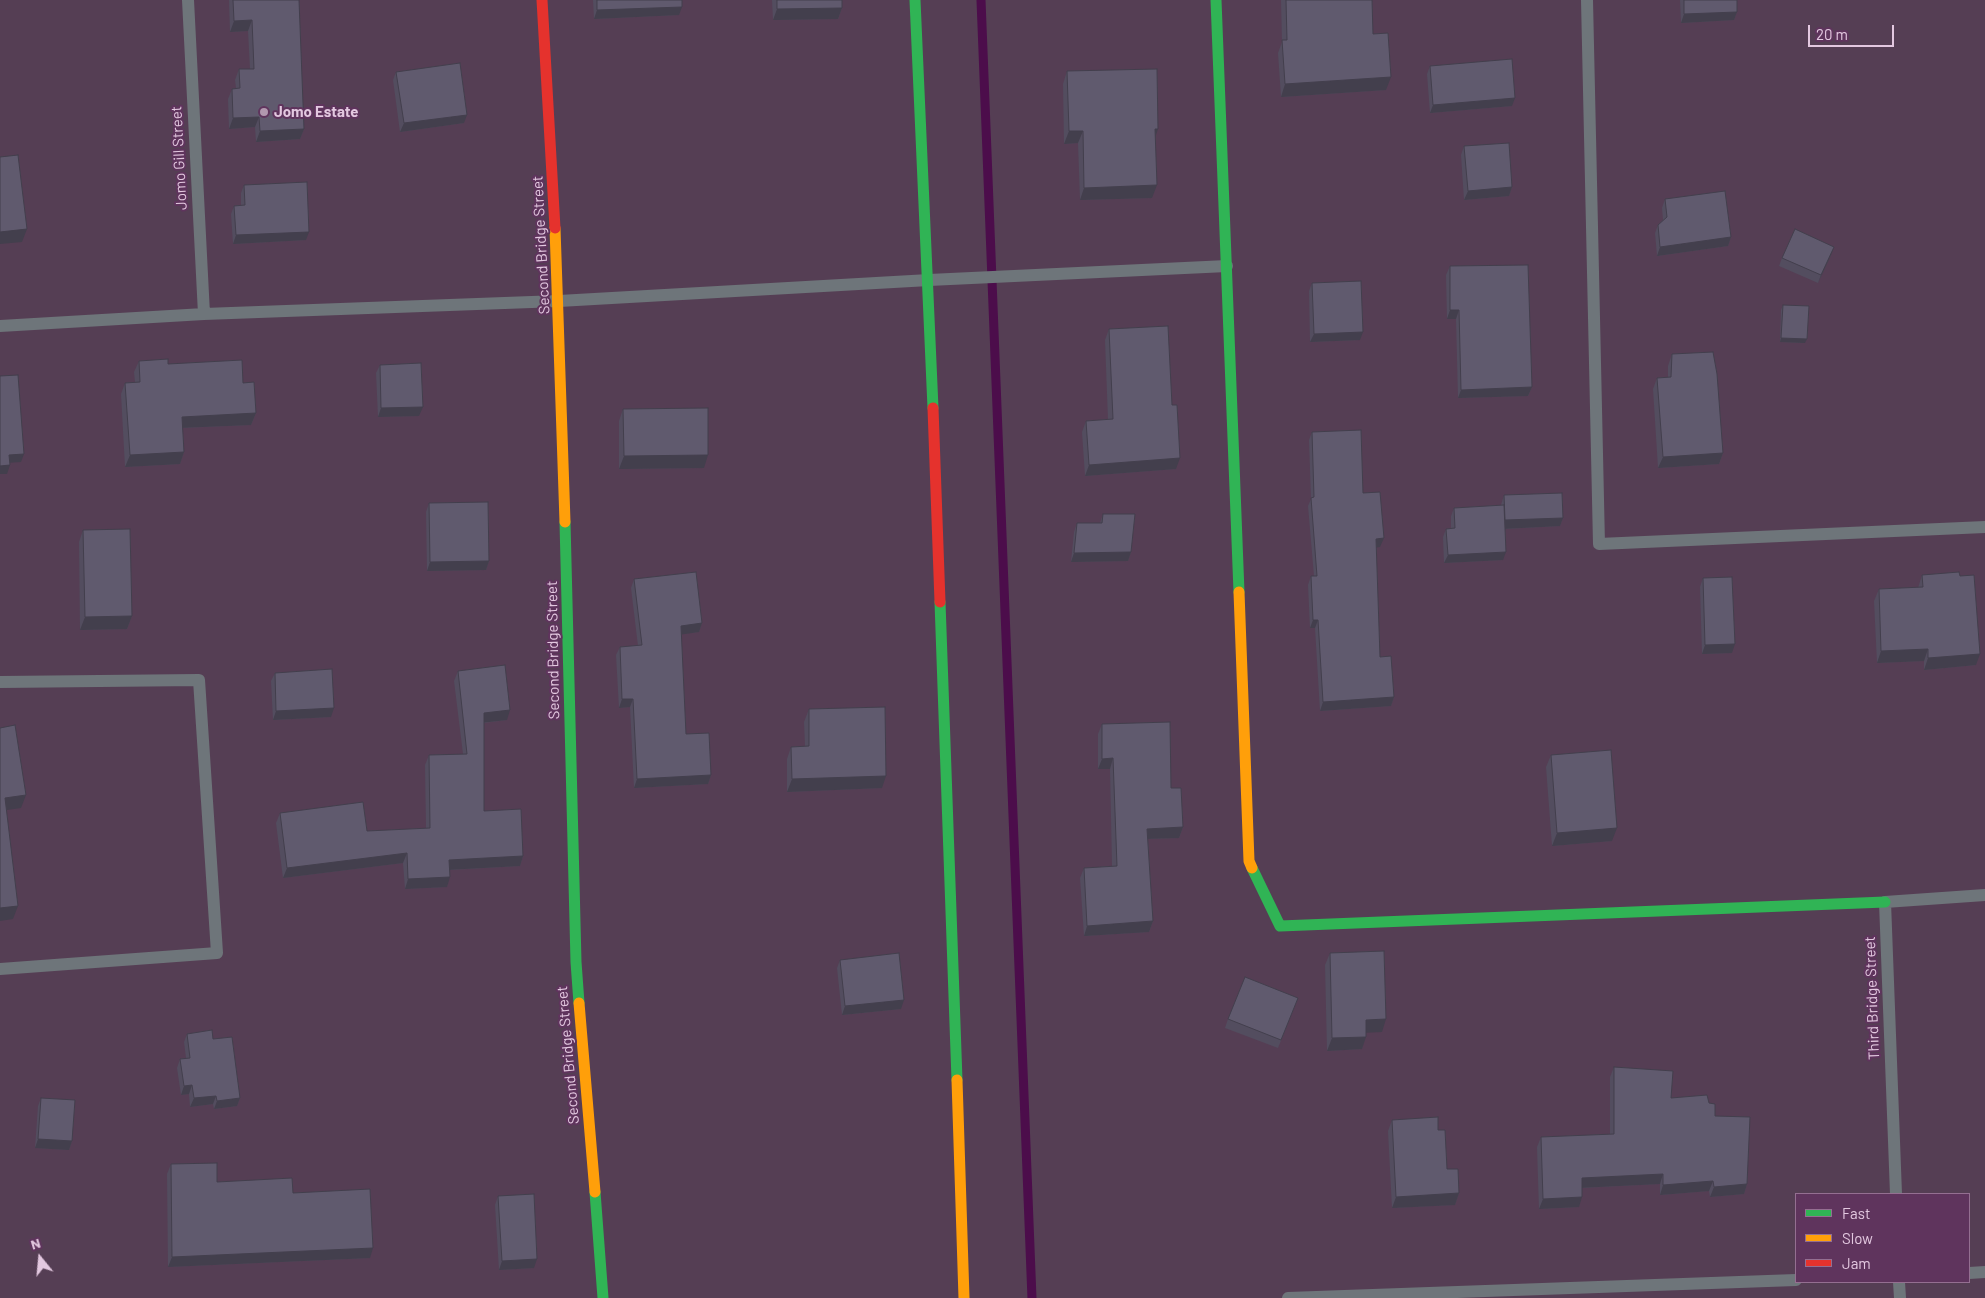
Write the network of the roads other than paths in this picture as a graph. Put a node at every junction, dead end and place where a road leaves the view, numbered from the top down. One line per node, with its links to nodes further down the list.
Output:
1 (188, 0): 9 (street, Jomo Gill Street)
2 (542, 0): 8 (street, Second Bridge Street)
3 (915, 0): 7 (street)
4 (1216, 0): 6 (street)
5 (1587, 0): 11 (street)
6 (1227, 266): 7 (street); 14 (street)
7 (929, 280): 8 (street); 22 (street)
8 (559, 301): 9 (street); 21 (street, Second Bridge Street)
9 (204, 314): 10 (street)
10 (0, 326)
11 (1985, 527)
12 (0, 682): 15 (street)
13 (1985, 895): 14 (street)
14 (1885, 902): 16 (street, Third Bridge Street)
15 (0, 969)
16 (1896, 1193)
17 (1985, 1272): 18 (street)
18 (1970, 1273)
19 (1795, 1280): 23 (street)
20 (1899, 1283): 24 (street)
21 (603, 1298)
22 (964, 1298)
23 (1288, 1298)
24 (1900, 1298)

